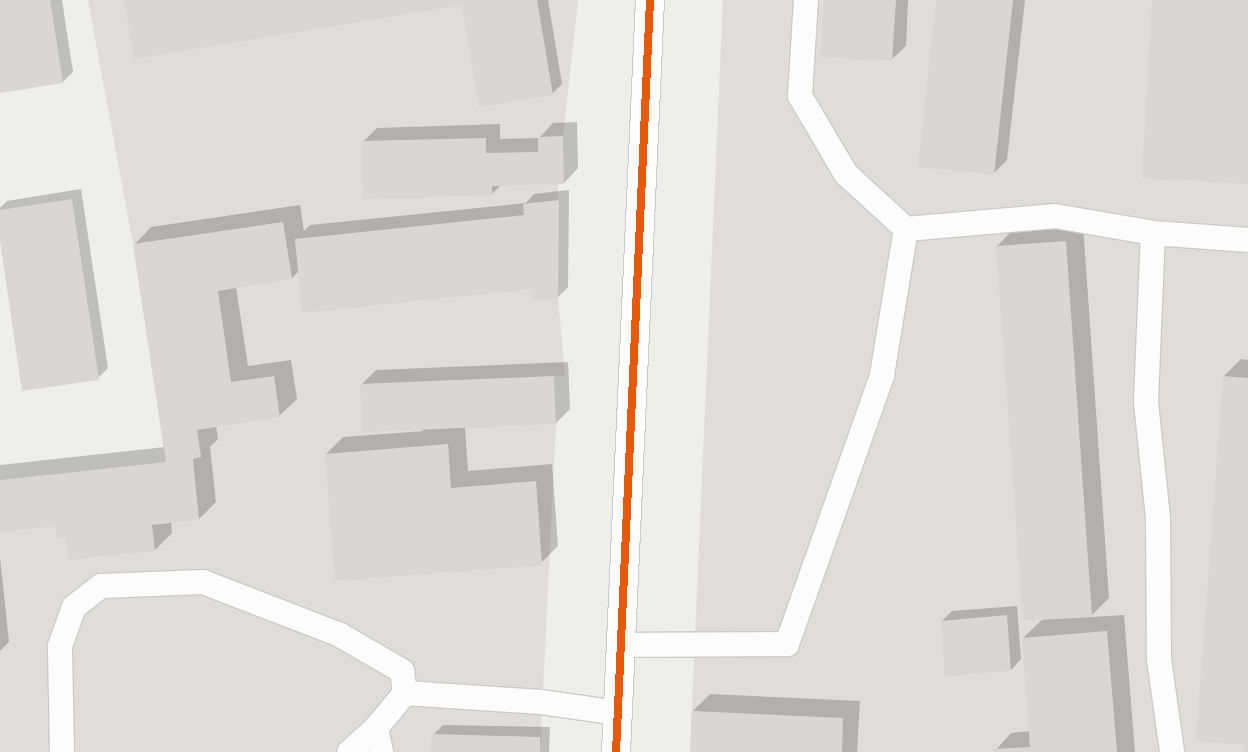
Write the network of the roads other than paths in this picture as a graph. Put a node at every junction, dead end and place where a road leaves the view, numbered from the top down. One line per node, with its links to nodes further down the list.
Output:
1 (650, 0): 6 (street)
2 (806, 0): 3 (lane)
3 (906, 229): 4 (lane); 6 (lane)
4 (1153, 233): 5 (lane); 14 (lane)
5 (1248, 240)
6 (621, 645): 8 (street)
7 (405, 693): 8 (lane); 9 (lane); 10 (lane)
8 (617, 713): 13 (street)
9 (376, 728): 11 (lane); 12 (lane)
10 (62, 752)
11 (348, 752)
12 (381, 752)
13 (616, 752)
14 (1172, 752)

